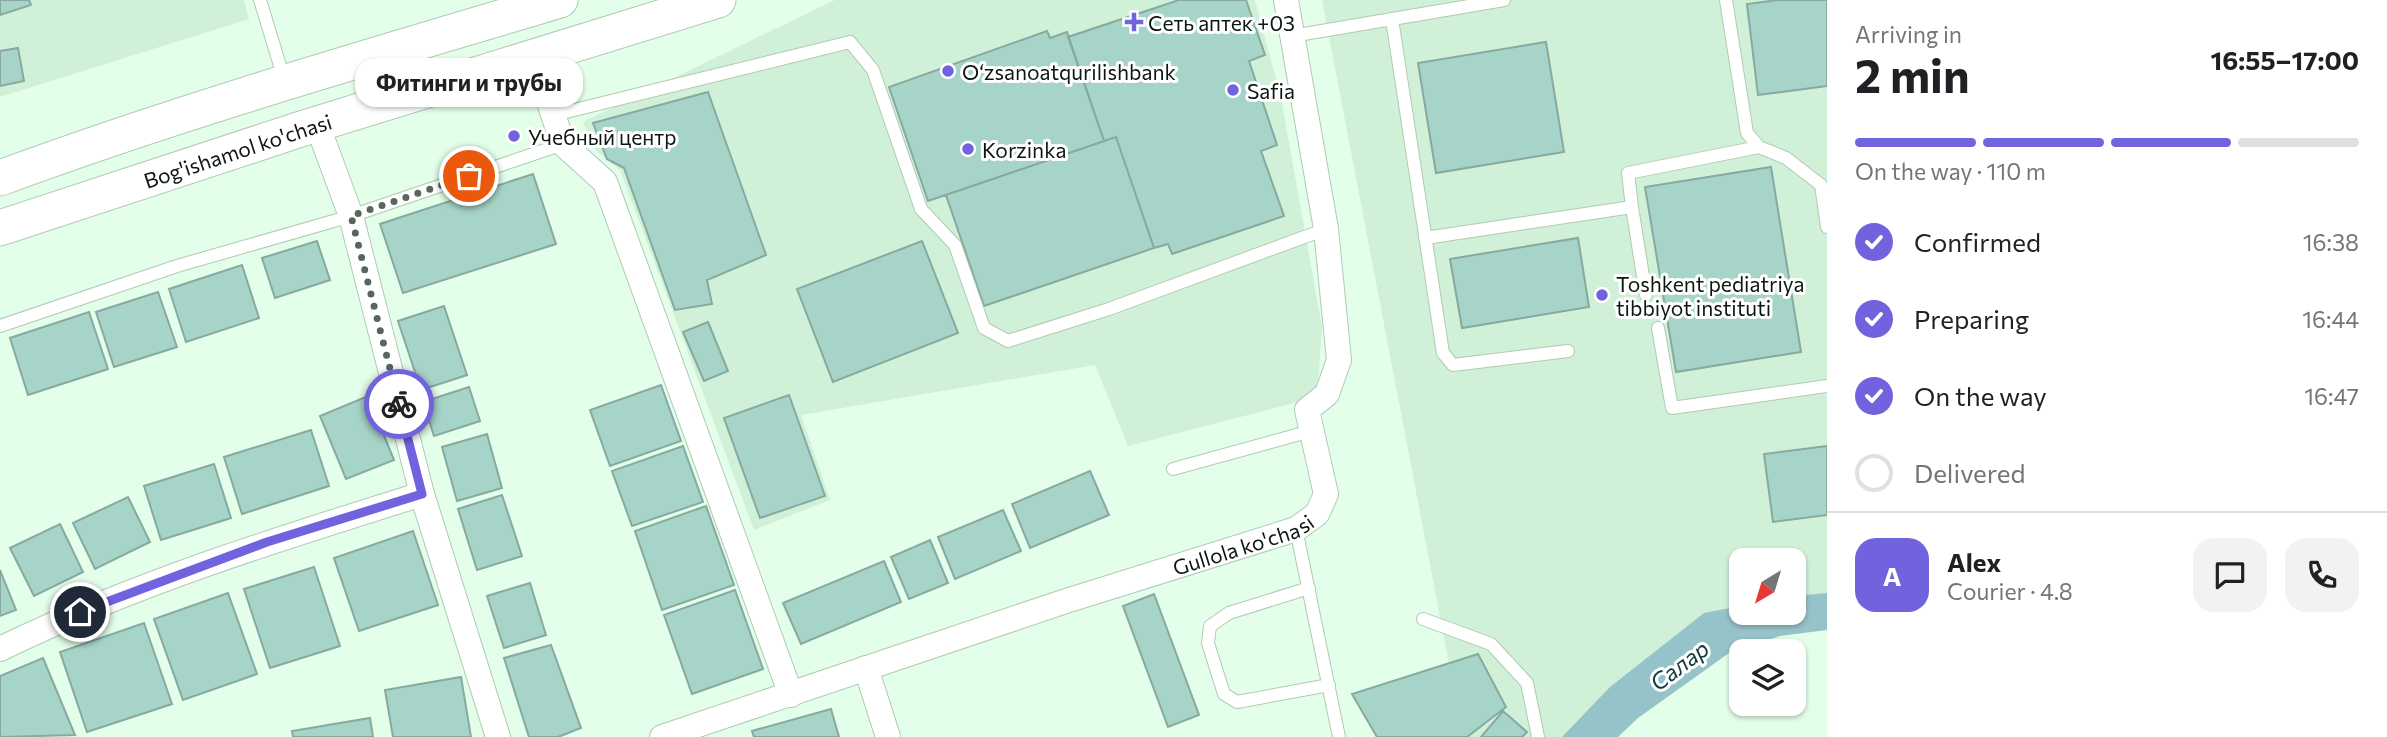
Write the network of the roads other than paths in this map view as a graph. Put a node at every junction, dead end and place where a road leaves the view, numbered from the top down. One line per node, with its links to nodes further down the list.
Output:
1 (260, 0): 10 (lane)
2 (560, 0): 10 (main road)
3 (718, 0): 9 (main road, Bog'ishamol ko'chasi)
4 (1286, 0): 8 (street, Gullola ko'chasi)
5 (1504, 0): 7 (lane)
6 (1726, 0): 14 (lane)
7 (1392, 19): 8 (lane); 21 (lane)
8 (1293, 36): 20 (street, Gullola ko'chasi)
9 (534, 58): 11 (street); 12 (main road, Bog'ishamol ko'chasi)
10 (285, 82): 12 (main road); 15 (main road)
11 (554, 115): 13 (street); 20 (lane)
12 (309, 127): 17 (street); 19 (main road, Bog'ishamol ko'chasi)
13 (563, 144): 17 (lane); 36 (street)
14 (1759, 147): 16 (lane); 18 (lane)
15 (0, 178)
16 (1632, 207): 21 (lane); 22 (lane)
17 (351, 216): 23 (lane); 29 (street)
18 (1827, 227)
19 (0, 228)
20 (1326, 229): 27 (street, Gullola ko'chasi)
21 (1425, 238): 25 (lane)
22 (1646, 295)
23 (0, 326)
24 (1658, 328): 26 (lane)
25 (1567, 351)
26 (1827, 386)
27 (1311, 431): 28 (lane); 30 (street, Gullola ko'chasi)
28 (1173, 469)
29 (422, 494): 33 (street); 37 (street)
30 (1296, 529): 31 (lane); 34 (street, Gullola ko'chasi)
31 (1309, 588): 35 (lane); 35 (lane)
32 (1423, 618): 41 (lane)
33 (0, 649)
34 (866, 668): 36 (street, Gullola ko'chasi); 39 (street)
35 (1329, 685): 40 (lane)
36 (791, 695): 38 (street, Gullola ko'chasi)
37 (498, 737)
38 (662, 737)
39 (888, 737)
40 (1339, 737)
41 (1538, 737)

